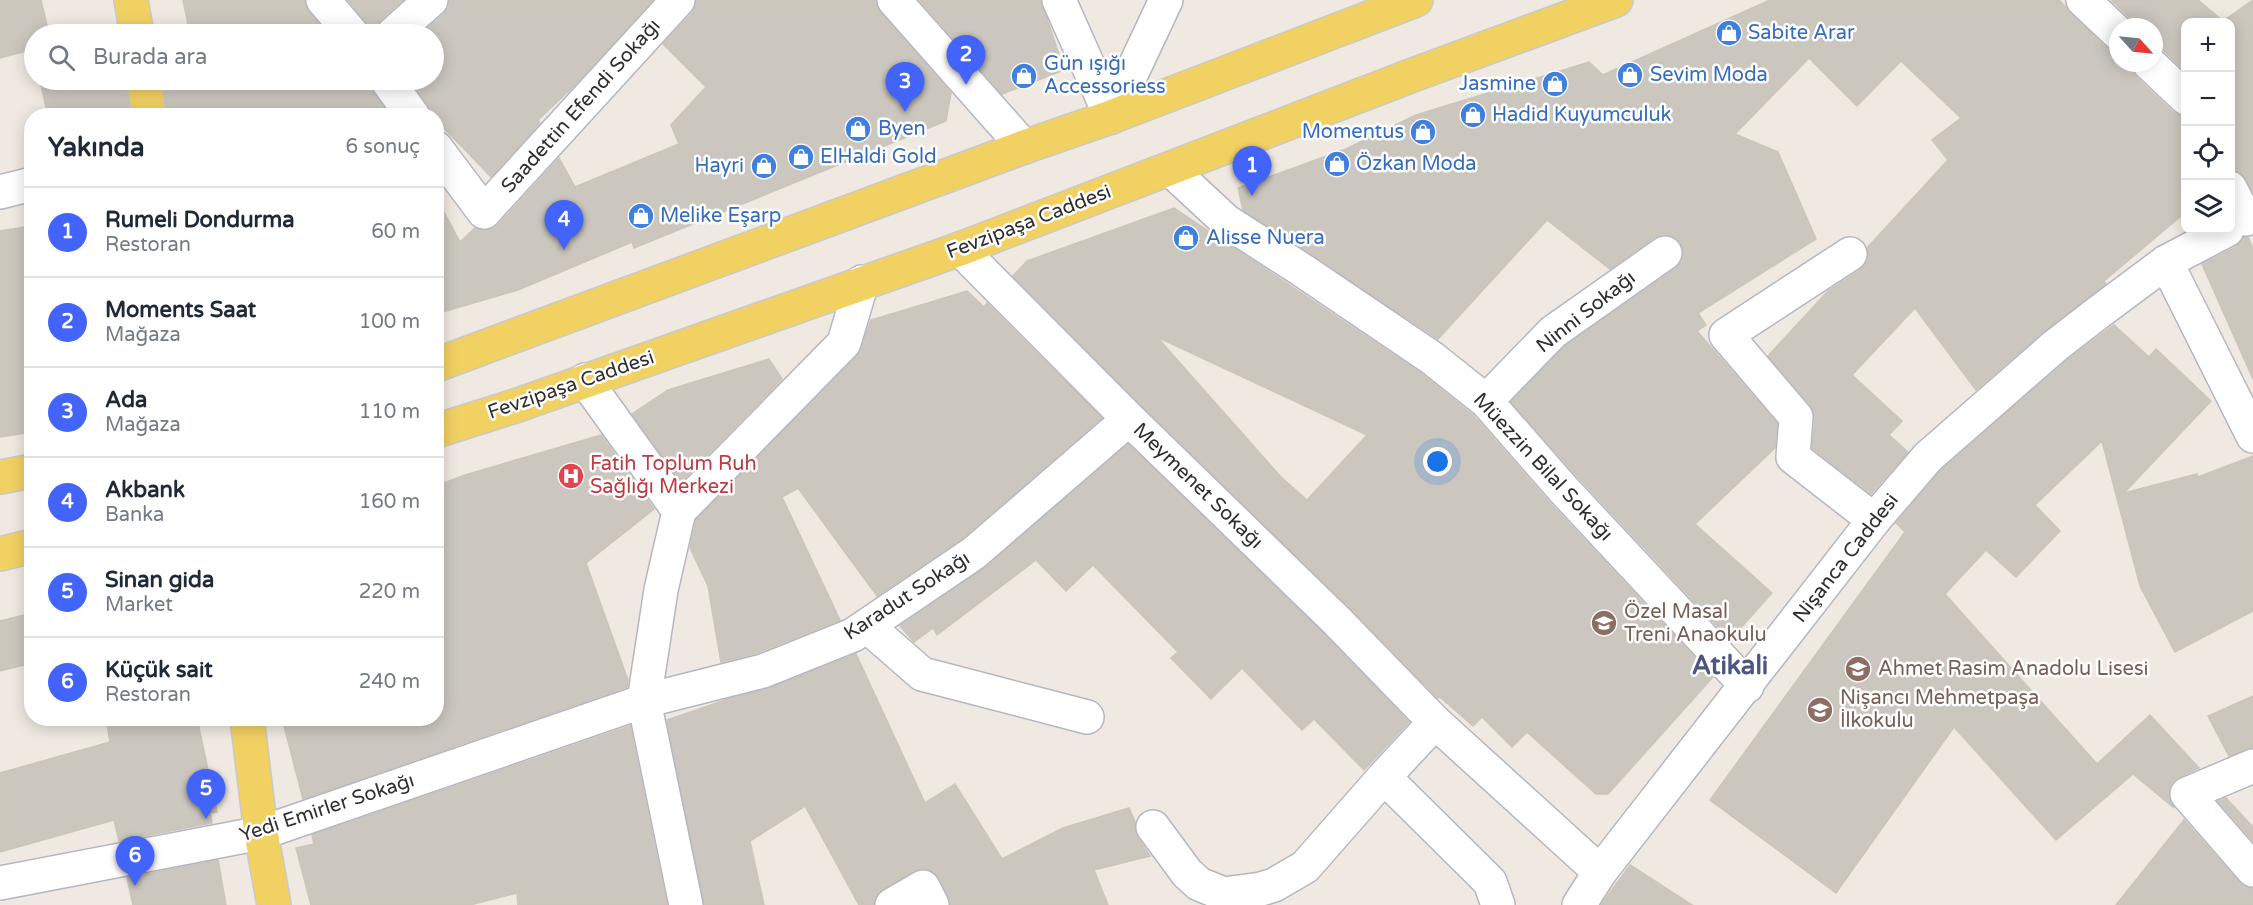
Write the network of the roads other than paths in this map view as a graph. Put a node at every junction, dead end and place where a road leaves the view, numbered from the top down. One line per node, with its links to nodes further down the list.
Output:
1 (131, 0): 11 (main road)
2 (323, 0): 12 (street)
3 (430, 0): 13 (street)
4 (678, 0): 23 (street, Saadettin Efendi Sokağı)
5 (894, 0): 22 (street)
6 (1059, 0): 21 (street)
7 (1166, 0): 21 (street)
8 (1416, 0): 21 (main road)
9 (1616, 0): 24 (main road, Fevzipaşa Caddesi)
10 (2083, 0): 14 (street)
11 (135, 24)
12 (343, 24)
13 (404, 24)
14 (2109, 25)
15 (2159, 72): 18 (street)
16 (145, 90): 19 (main road)
17 (394, 90): 20 (street)
18 (2181, 93)
19 (148, 108)
20 (407, 108)
21 (1111, 117): 22 (main road)
22 (1024, 147): 34 (main road)
23 (444, 159)
24 (1170, 169): 29 (main road, Fevzipaşa Caddesi); 36 (street, Müezzin Bilal Sokağı)
25 (24, 186): 26 (street)
26 (0, 192)
27 (2235, 207): 28 (street)
28 (2239, 223): 32 (street, Nişanca Caddesi)
29 (960, 249): 33 (main road, Fevzipaşa Caddesi); 37 (street, Meymenet Sokağı)
30 (1665, 253): 36 (street, Ninni Sokağı)
31 (1850, 254): 43 (street)
32 (2166, 262): 39 (street); 43 (street, Nişanca Caddesi)
33 (862, 282): 35 (main road, Fevzipaşa Caddesi); 42 (street)
34 (444, 362)
35 (585, 380): 38 (main road, Fevzipaşa Caddesi); 42 (street)
36 (1486, 400): 47 (street, Müezzin Bilal Sokağı)
37 (1129, 419): 46 (street, Karadut Sokağı); 50 (street, Meymenet Sokağı)
38 (444, 428)
39 (2253, 436)
40 (24, 472): 41 (main road)
41 (0, 477)
42 (679, 511): 48 (street)
43 (1874, 520): 47 (street, Nişanca Caddesi)
44 (24, 548): 45 (main road)
45 (0, 554)
46 (867, 626): 48 (street, Karadut Sokağı); 49 (street)
47 (1747, 686): 57 (street, Nişanca Caddesi)
48 (644, 701): 55 (street, Yedi Emirler Sokağı); 60 (street)
49 (1088, 717)
50 (1435, 722): 53 (street); 57 (street, Meymenet Sokağı)
51 (248, 726): 55 (main road)
52 (2253, 766): 56 (street)
53 (1384, 777): 54 (street); 63 (street)
54 (1153, 827)
55 (261, 833): 58 (street, Yedi Emirler Sokağı); 59 (main road)
56 (2253, 870)
57 (1600, 872): 64 (street, Nişanca Caddesi)
58 (0, 883)
59 (274, 905)
60 (686, 905)
61 (892, 905): 62 (street)
62 (932, 905)
63 (1498, 905)
64 (1580, 905)

